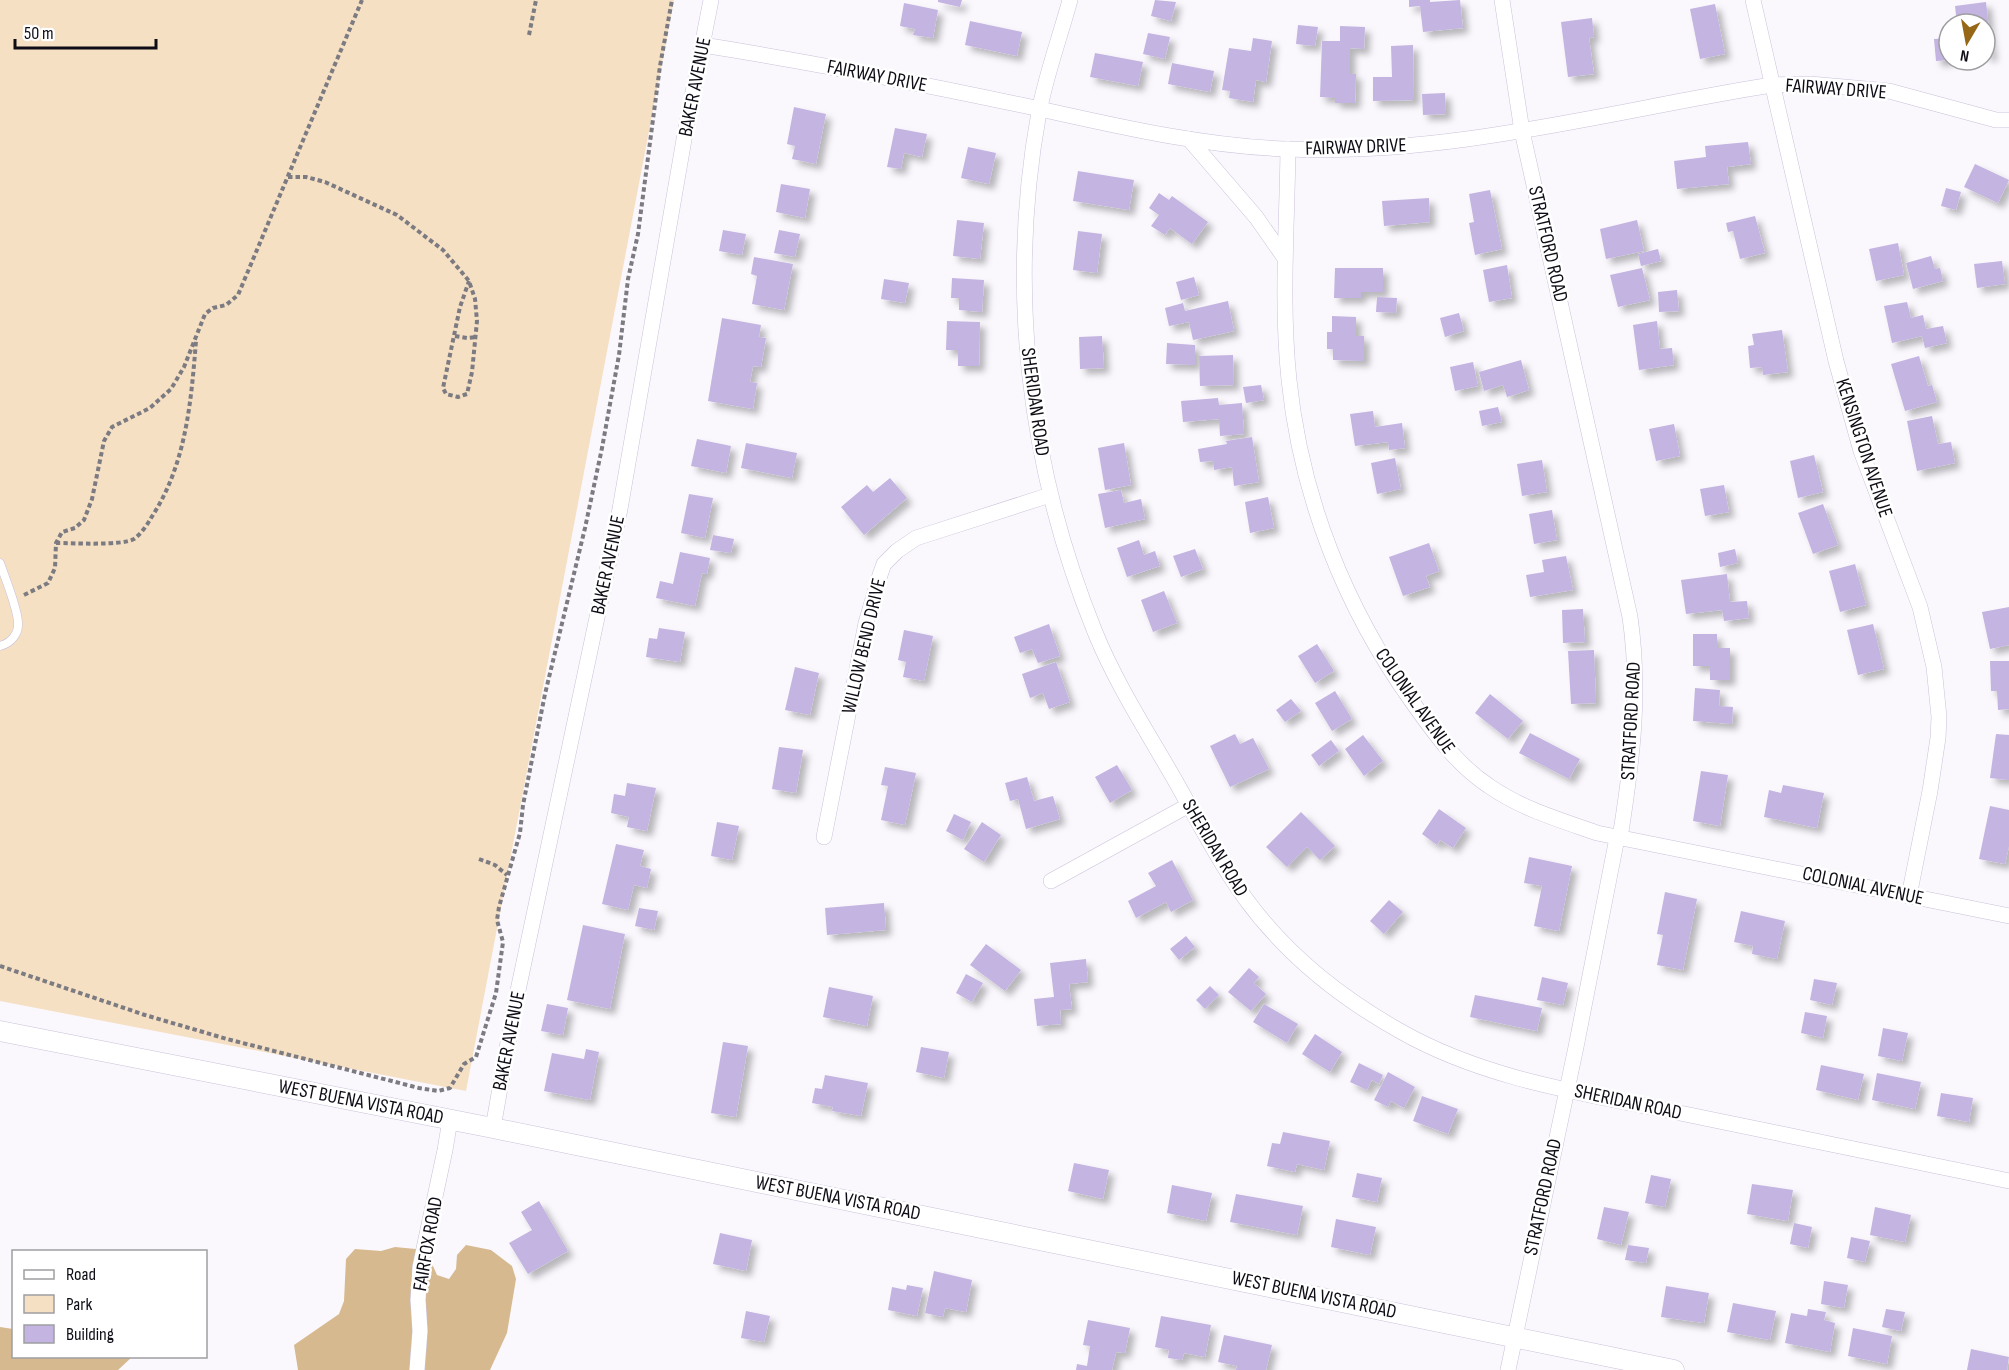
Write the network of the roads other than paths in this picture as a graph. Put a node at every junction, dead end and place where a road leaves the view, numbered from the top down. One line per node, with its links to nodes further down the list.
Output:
1 (711, 0): 5 (street, BAKER AVENUE)
2 (1070, 0): 7 (street, SHERIDAN ROAD)
3 (1502, 0): 9 (street, STRATFORD ROAD)
4 (1753, 0): 6 (street, KENSINGTON AVENUE)
5 (703, 45): 7 (street, FAIRWAY DRIVE); 25 (street, BAKER AVENUE)
6 (1771, 85): 8 (street, FAIRWAY DRIVE); 9 (street, FAIRWAY DRIVE); 20 (street, KENSINGTON AVENUE)
7 (1040, 109): 10 (street, FAIRWAY DRIVE); 13 (street, SHERIDAN ROAD)
8 (2009, 120)
9 (1522, 131): 11 (street, FAIRWAY DRIVE); 18 (street, STRATFORD ROAD)
10 (1189, 139): 11 (street, FAIRWAY DRIVE); 12 (street)
11 (1288, 149): 12 (street, COLONIAL AVENUE)
12 (1284, 257): 18 (street, COLONIAL AVENUE)
13 (1050, 495): 16 (street, SHERIDAN ROAD); 17 (street, WILLOW BEND DRIVE)
14 (0, 562): 15 (lane)
15 (0, 646)
16 (1189, 805): 19 (street); 23 (street, SHERIDAN ROAD)
17 (824, 837)
18 (1620, 838): 20 (street, COLONIAL AVENUE); 23 (street, STRATFORD ROAD)
19 (1051, 881)
20 (1909, 896): 21 (street, COLONIAL AVENUE)
21 (2009, 916)
22 (0, 1031): 24 (street, WEST BUENA VISTA ROAD)
23 (1566, 1089): 26 (street, SHERIDAN ROAD); 27 (street, STRATFORD ROAD)
24 (450, 1120): 25 (street, WEST BUENA VISTA ROAD); 28 (street, FAIRFOX ROAD)
25 (493, 1128): 27 (street, WEST BUENA VISTA ROAD)
26 (2009, 1181)
27 (1515, 1337): 29 (street, STRATFORD ROAD); 30 (street, WEST BUENA VISTA ROAD)
28 (417, 1370)
29 (1508, 1370)
30 (1674, 1370)

